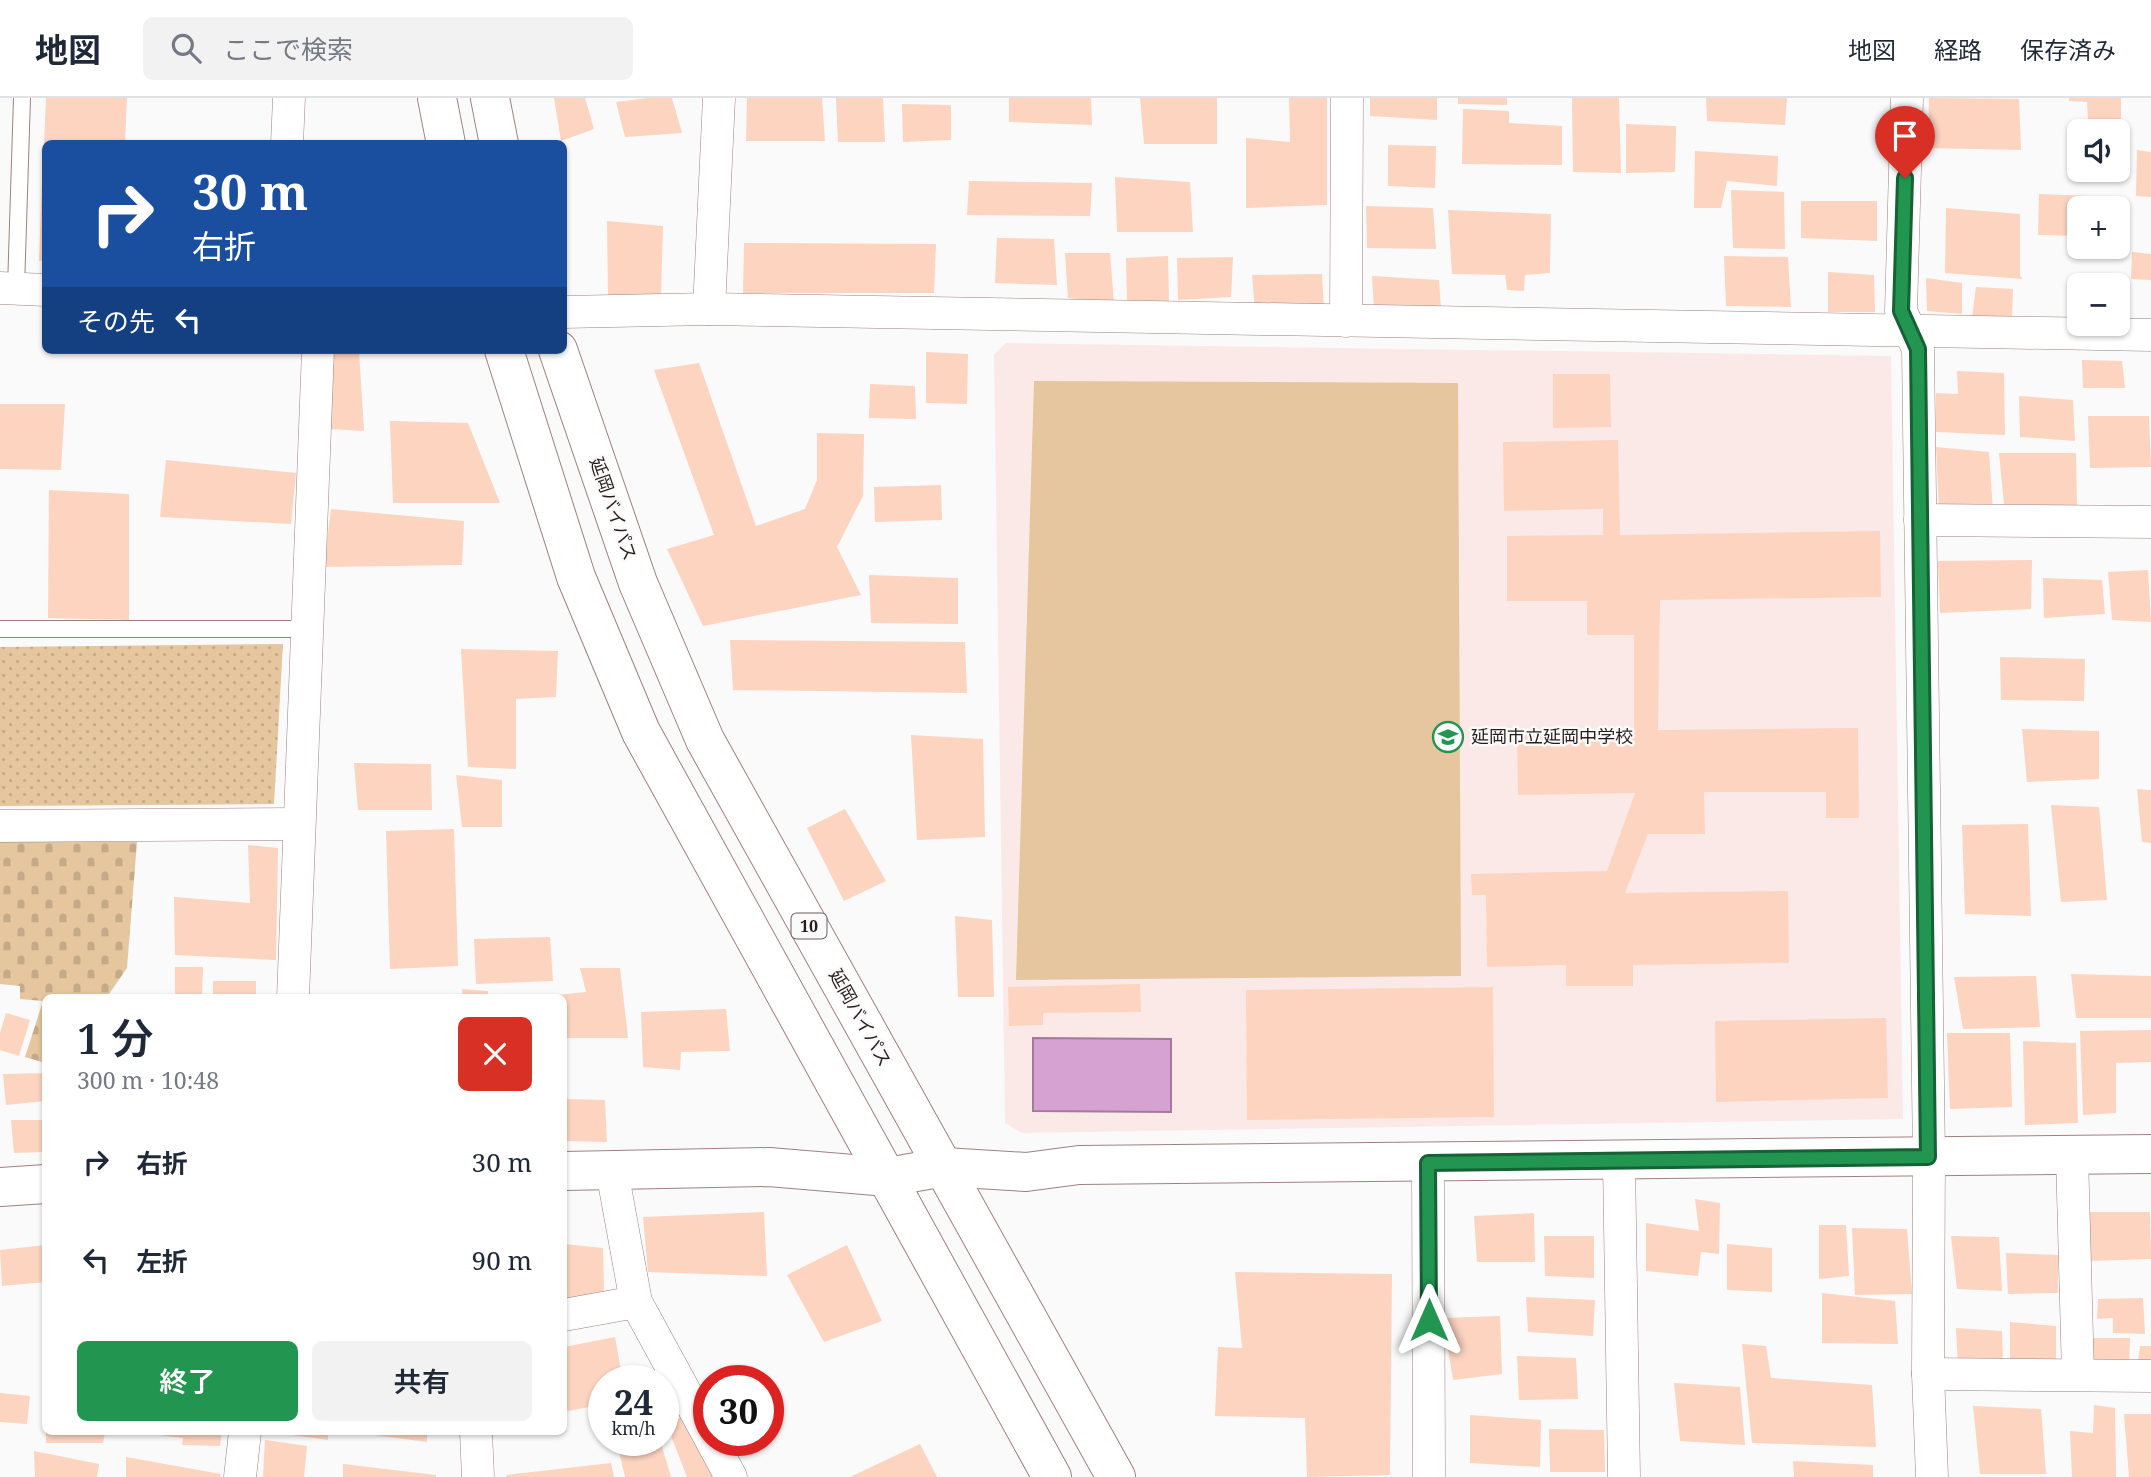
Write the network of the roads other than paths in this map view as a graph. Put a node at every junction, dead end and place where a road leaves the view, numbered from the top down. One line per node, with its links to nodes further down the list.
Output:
1 (22, 98): 11 (lane)
2 (289, 98): 8 (street)
3 (437, 98): 9 (main road)
4 (490, 98): 10 (main road)
5 (719, 98): 12 (street)
6 (1347, 98): 14 (street)
7 (1908, 98): 15 (street)
8 (287, 140)
9 (445, 140)
10 (498, 140)
11 (20, 289)
12 (709, 309): 13 (street); 14 (street)
13 (567, 312)
14 (1346, 321): 15 (street)
15 (1909, 330): 16 (street); 20 (street)
16 (2151, 335)
17 (318, 354): 23 (street)
18 (505, 354): 35 (main road)
19 (559, 354): 32 (main road, 延岡バイパス / 10)
20 (1920, 520): 21 (street); 29 (street)
21 (2151, 522)
22 (0, 629): 23 (lane)
23 (306, 629): 24 (street)
24 (298, 824): 25 (street); 26 (street)
25 (0, 826)
26 (293, 994)
27 (2151, 1154): 28 (main road)
28 (2072, 1155): 29 (main road); 41 (street)
29 (1928, 1157): 30 (main road); 40 (street)
30 (1619, 1161): 31 (main road); 53 (street)
31 (1428, 1163): 32 (main road); 52 (street)
32 (944, 1167): 35 (main road); 51 (main road, 延岡バイパス / 10)
33 (567, 1171): 34 (main road)
34 (612, 1171): 35 (main road); 38 (street)
35 (888, 1177): 50 (main road)
36 (42, 1184): 37 (main road)
37 (0, 1186)
38 (636, 1301): 39 (street); 43 (street)
39 (567, 1314)
40 (1928, 1374): 41 (street); 54 (street)
41 (2078, 1375): 42 (street)
42 (2151, 1376)
43 (693, 1407)
44 (245, 1435): 47 (street)
45 (477, 1435): 48 (street)
46 (720, 1456): 49 (street)
47 (240, 1477)
48 (478, 1477)
49 (731, 1477)
50 (1052, 1477)
51 (1116, 1477)
52 (1429, 1477)
53 (1624, 1477)
54 (1932, 1477)

